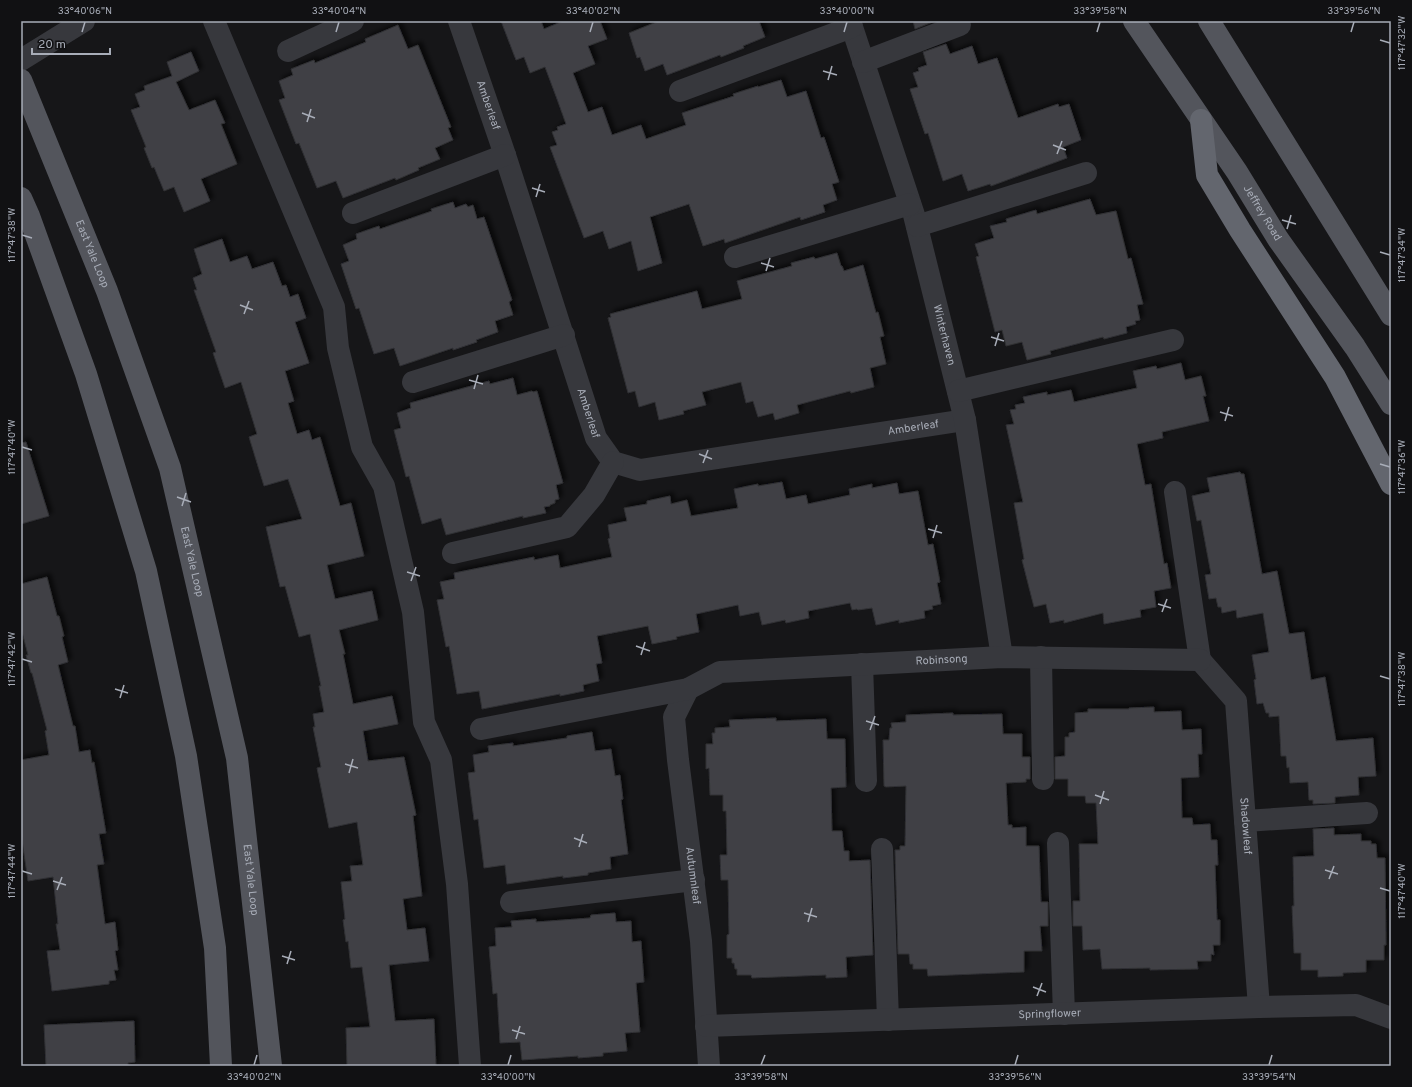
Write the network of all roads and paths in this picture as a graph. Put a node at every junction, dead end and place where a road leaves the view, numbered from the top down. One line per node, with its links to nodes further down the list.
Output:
1 (84, 21): 10 (street)
2 (214, 21): 54 (street)
3 (353, 21): 9 (street)
4 (459, 21): 15 (street, Amberleaf)
5 (1134, 21): 14 (main road, Jeffrey Road)
6 (1208, 21): 22 (main road)
7 (851, 24): 11 (street, Winterhaven); 13 (street)
8 (960, 25): 11 (street)
9 (288, 51)
10 (21, 60)
11 (863, 62): 18 (street, Winterhaven)
12 (21, 80): 53 (main road, East Yale Loop)
13 (680, 91)
14 (1202, 120): 27 (main road, Jeffrey Road); 30 (highway)
15 (505, 155): 19 (street); 23 (street, Amberleaf)
16 (1086, 173): 20 (street)
17 (21, 198): 52 (main road)
18 (910, 204): 20 (street, Winterhaven); 21 (street)
19 (353, 213)
20 (917, 226): 26 (street, Winterhaven)
21 (735, 257)
22 (1391, 316)
23 (564, 335): 25 (street); 29 (street, Amberleaf)
24 (1173, 340): 26 (street)
25 (413, 382)
26 (958, 391): 28 (street, Winterhaven)
27 (1391, 404)
28 (965, 420): 29 (street, Amberleaf); 33 (street, Winterhaven)
29 (613, 462): 32 (street)
30 (1391, 484)
31 (1174, 492): 35 (street)
32 (453, 554)
33 (1002, 657): 34 (street, Robinsong); 36 (street, Robinsong)
34 (1041, 657): 35 (street, Robinsong); 39 (street)
35 (1200, 660): 42 (street, Shadowleaf)
36 (862, 664): 37 (street, Robinsong); 40 (street)
37 (688, 688): 38 (street, Robinsong); 45 (street, Autumnleaf)
38 (481, 729)
39 (1043, 779)
40 (866, 781)
41 (1367, 812): 42 (street)
42 (1245, 821): 47 (street, Shadowleaf)
43 (1058, 843): 48 (street)
44 (882, 849): 50 (street)
45 (694, 880): 46 (street); 51 (street, Autumnleaf)
46 (511, 902)
47 (1259, 1007): 48 (street, Springflower); 49 (street, Springflower)
48 (1064, 1014): 50 (street, Springflower)
49 (1391, 1018)
50 (888, 1020): 51 (street, Springflower)
51 (706, 1026): 55 (street, Autumnleaf)
52 (220, 1066)
53 (271, 1066)
54 (470, 1066)
55 (709, 1066)

